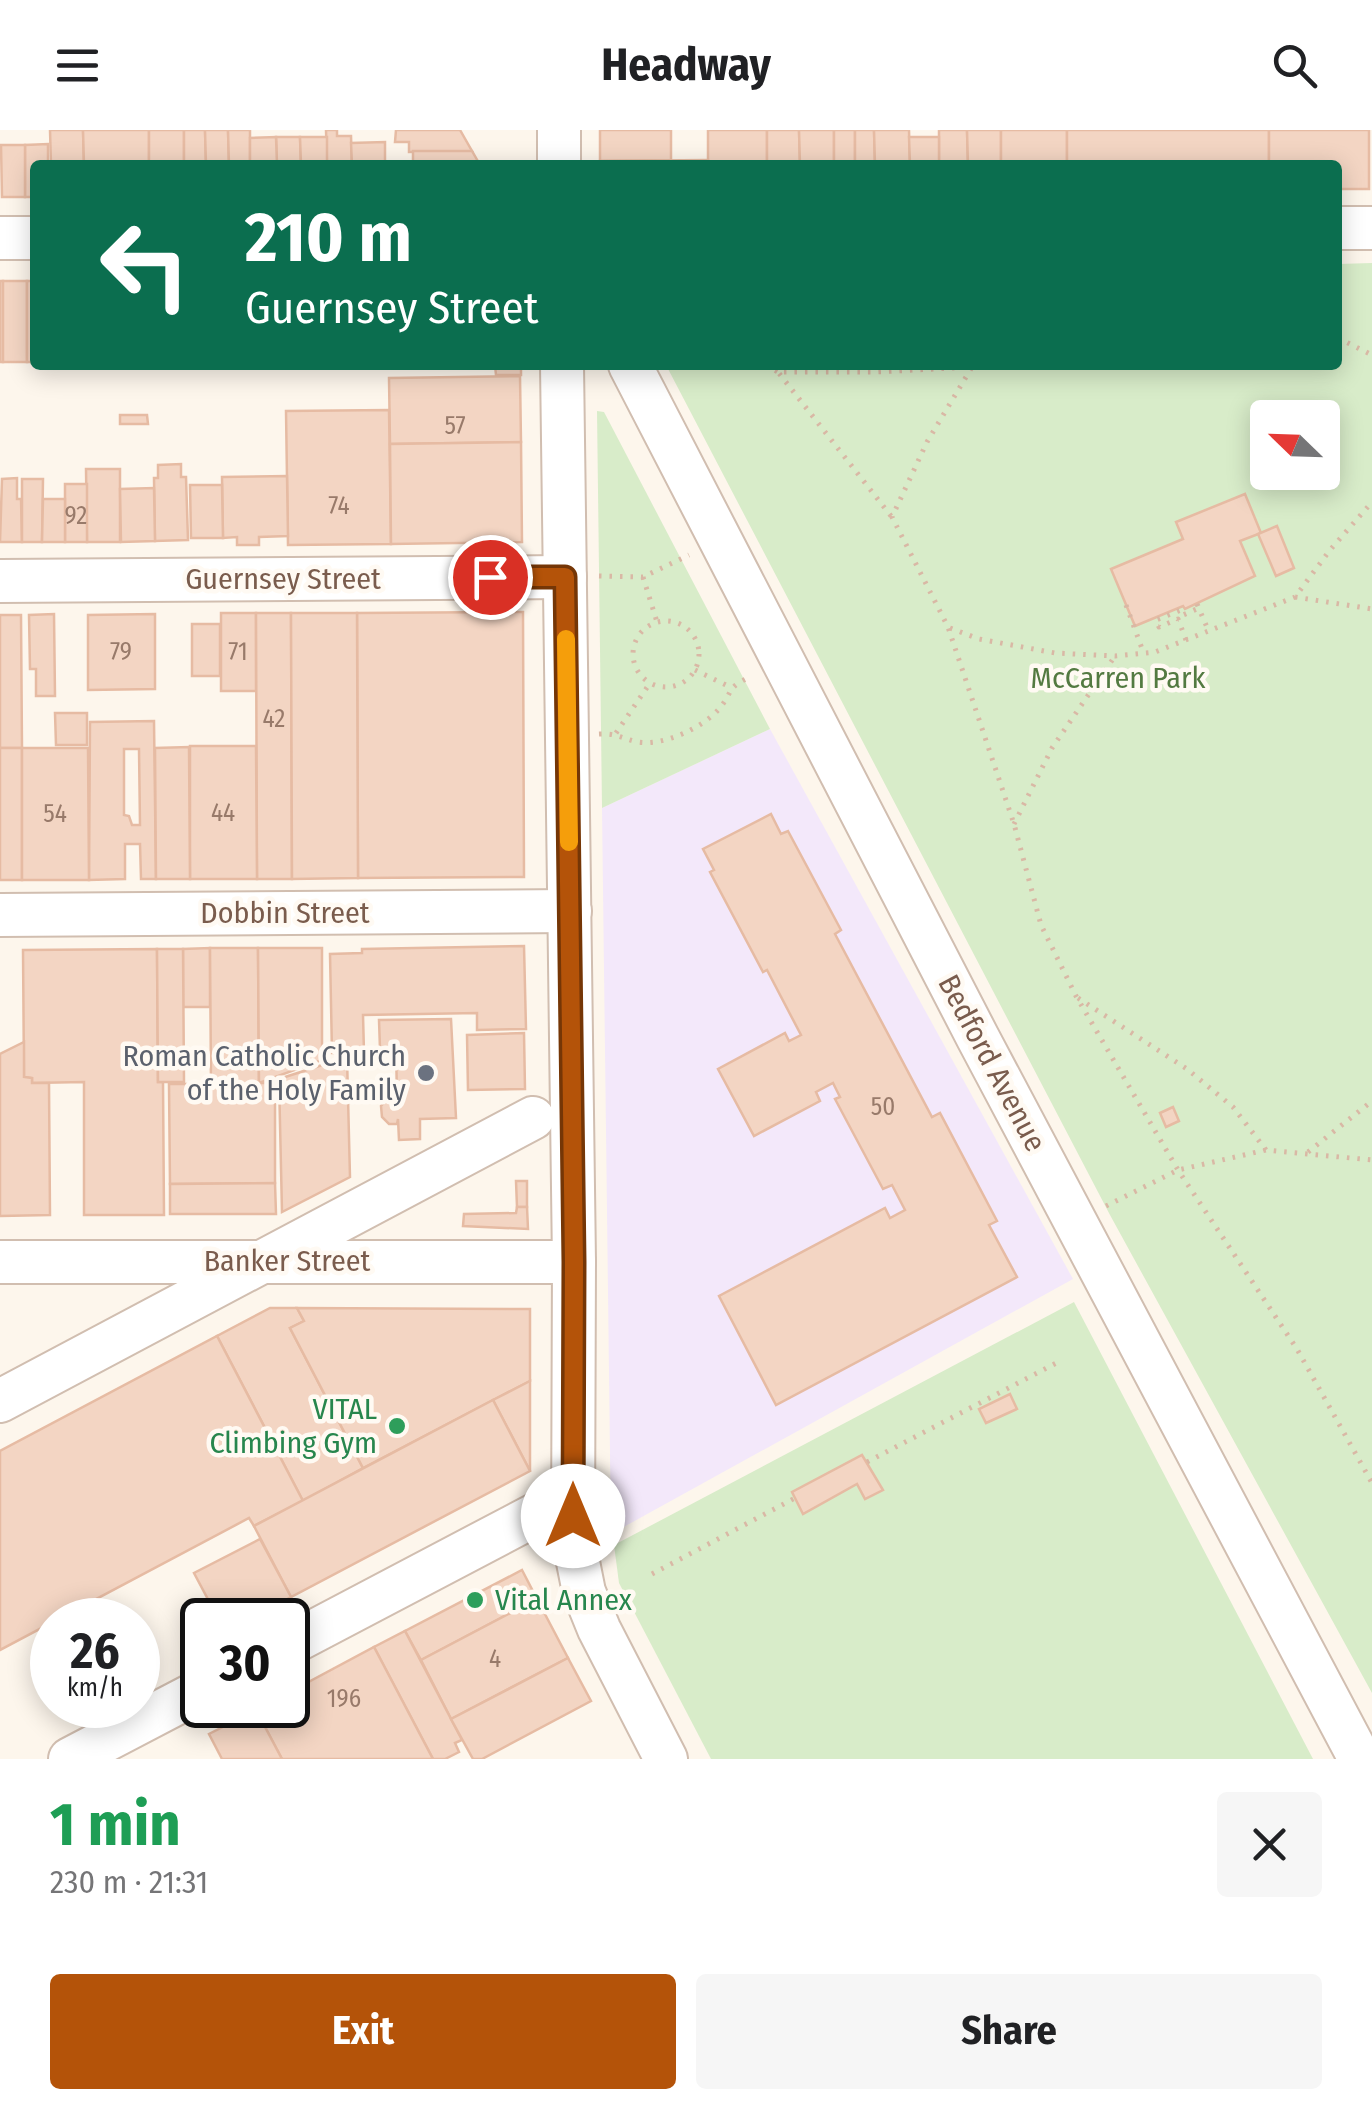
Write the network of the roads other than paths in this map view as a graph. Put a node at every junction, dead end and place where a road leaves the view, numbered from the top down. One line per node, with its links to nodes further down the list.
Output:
1 (559, 130): 2 (street)
2 (559, 160)
3 (1342, 228): 4 (street)
4 (1372, 228)
5 (0, 238): 6 (street)
6 (30, 238)
7 (562, 370): 9 (street)
8 (633, 370): 23 (street, Bedford Avenue)
9 (578, 576): 10 (street, Guernsey Street); 11 (street)
10 (0, 580)
11 (570, 911): 12 (street, Dobbin Street); 16 (street)
12 (0, 915)
13 (533, 1118): 15 (street)
14 (0, 1262): 15 (street, Banker Street)
15 (262, 1262): 16 (street, Banker Street); 17 (street)
16 (574, 1262): 18 (street)
17 (0, 1401)
18 (573, 1495): 19 (street); 22 (street)
19 (310, 1633)
20 (180, 1702): 21 (street)
21 (70, 1759)
22 (666, 1759)
23 (1360, 1759)

